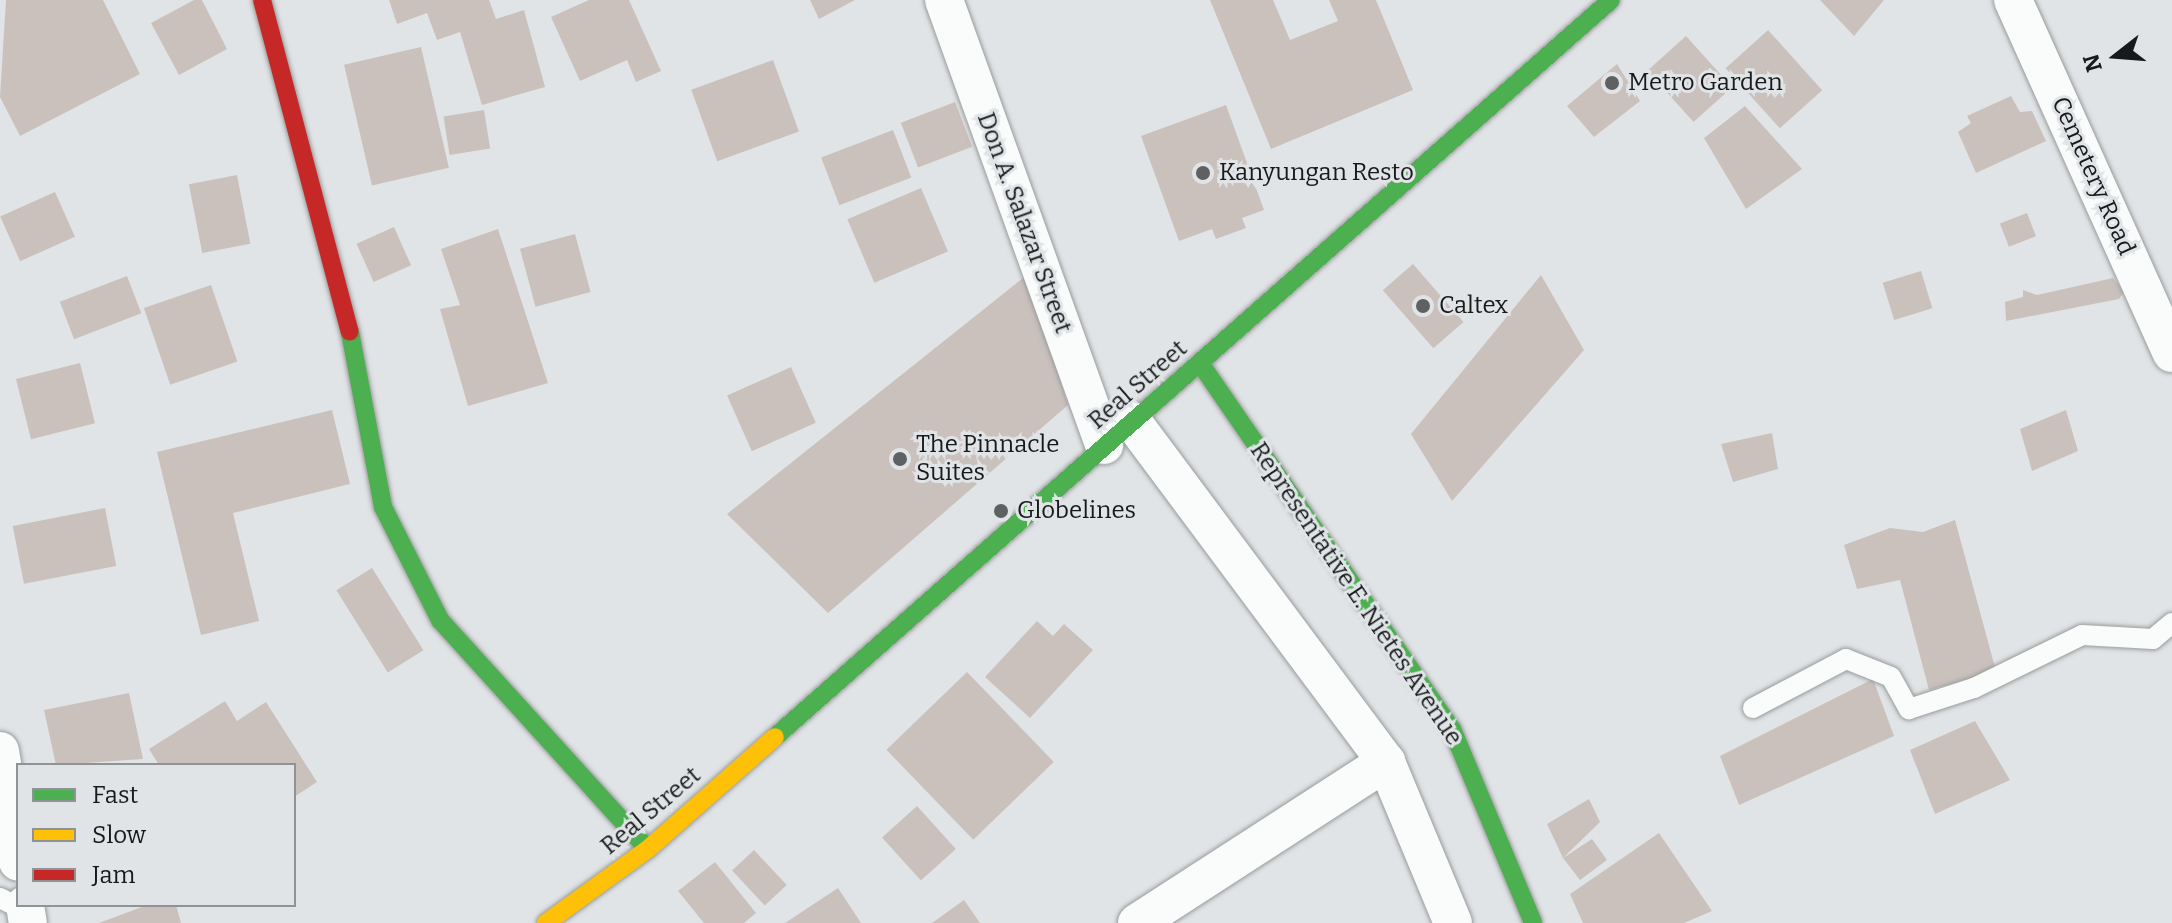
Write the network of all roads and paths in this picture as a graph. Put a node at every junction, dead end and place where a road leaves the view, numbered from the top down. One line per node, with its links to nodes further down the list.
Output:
1 (262, 0): 12 (street)
2 (944, 0): 7 (street, Don A. Salazar Street)
3 (1611, 0): 6 (street, Real Street)
4 (2013, 0): 5 (street, Cemetery Road)
5 (2172, 353)
6 (1200, 363): 7 (street, Real Street); 17 (street, Representative E. Nietes Avenue)
7 (1118, 433): 11 (street); 12 (street, Real Street)
8 (2172, 623): 9 (lane)
9 (1753, 708)
10 (0, 751): 13 (street)
11 (1386, 762): 15 (street); 16 (street)
12 (648, 849): 14 (street, Real Street)
13 (16, 850)
14 (546, 923)
15 (1137, 923)
16 (1453, 923)
17 (1533, 923)

